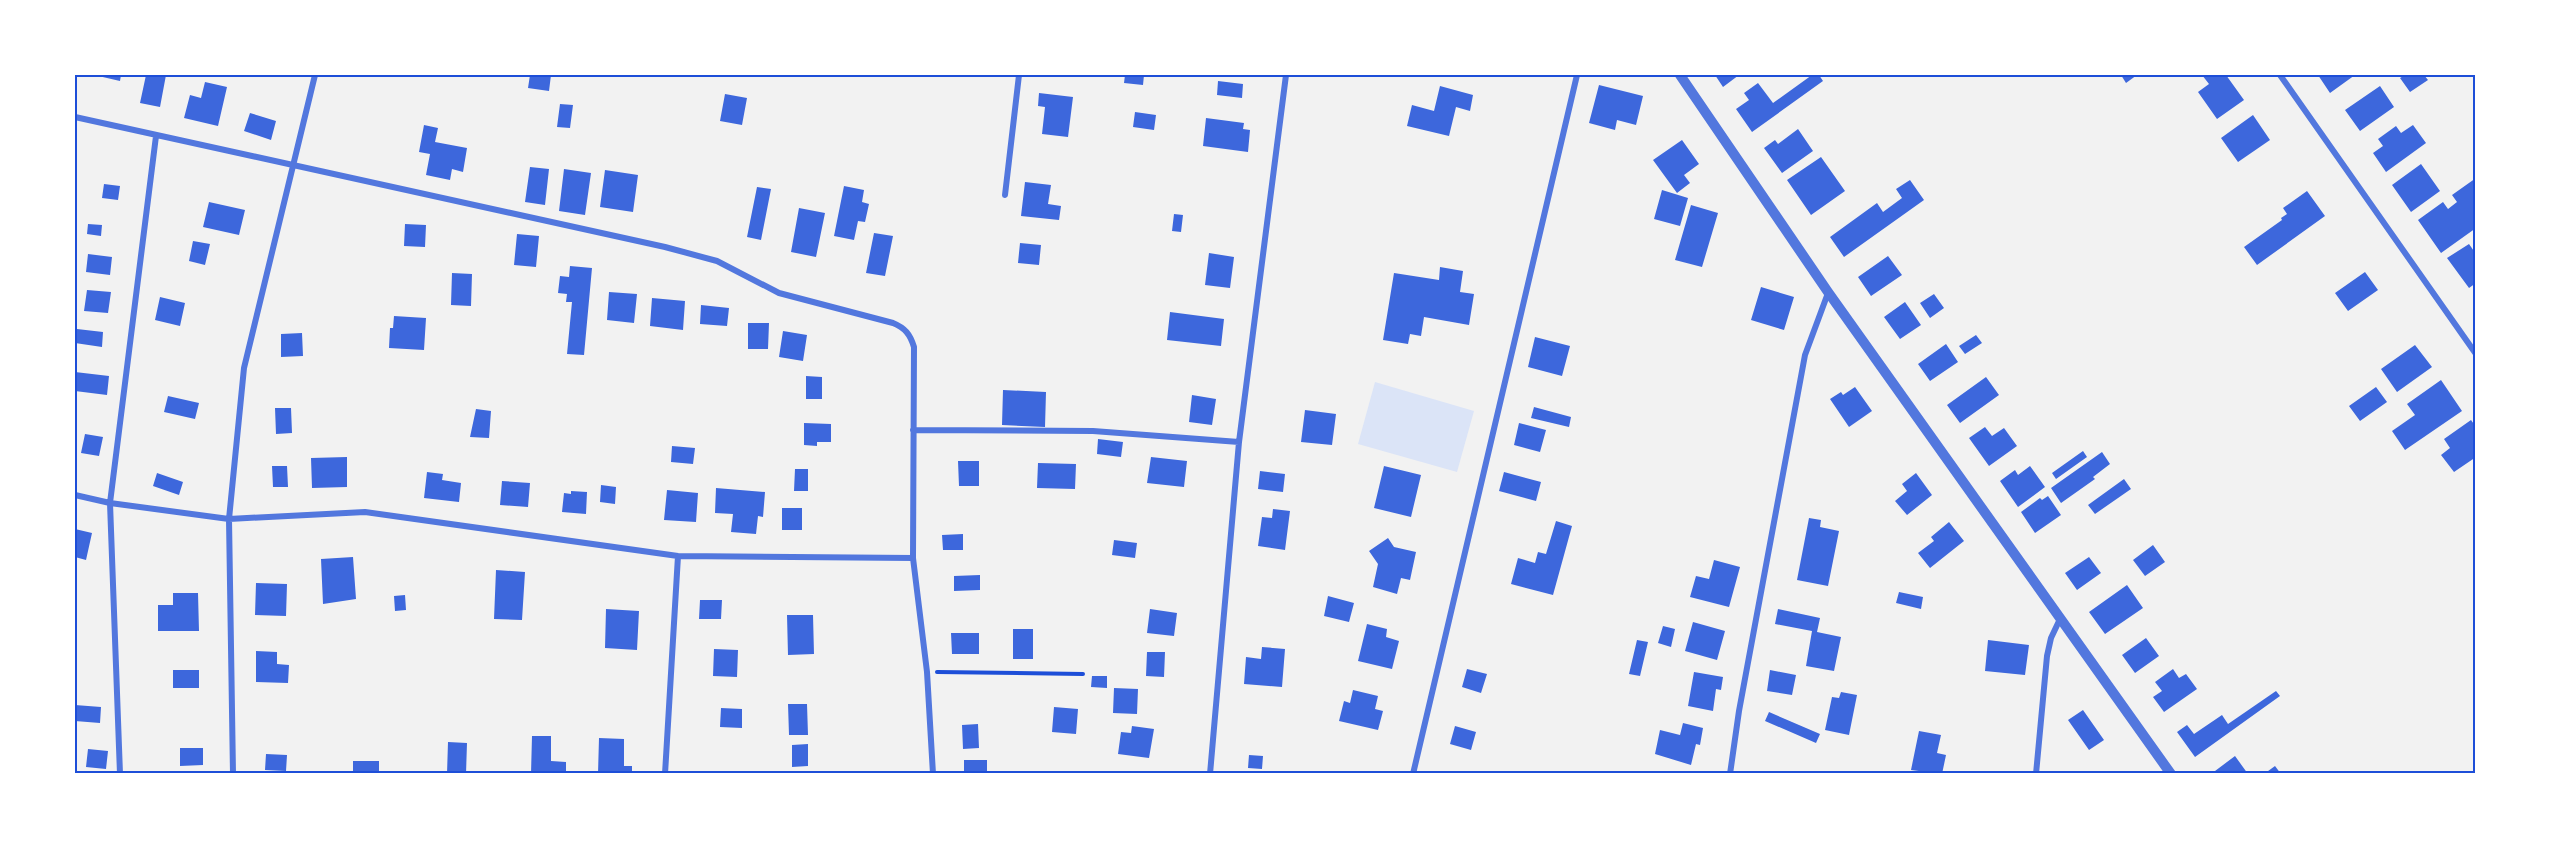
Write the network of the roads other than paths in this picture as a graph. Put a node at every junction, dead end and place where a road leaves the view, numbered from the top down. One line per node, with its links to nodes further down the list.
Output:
1 (315, 75): 9 (street)
2 (1019, 75): 10 (street)
3 (1286, 75): 14 (street)
4 (1577, 75): 26 (street)
5 (1680, 75): 11 (street)
6 (2280, 75): 12 (street)
7 (75, 117): 8 (street)
8 (156, 136): 9 (street); 16 (street)
9 (293, 165): 13 (street); 17 (street)
10 (1005, 195)
11 (1828, 292): 20 (street); 27 (street)
12 (2476, 354)
13 (914, 430): 14 (street); 19 (street)
14 (1239, 442): 25 (street)
15 (75, 495): 16 (street)
16 (110, 503): 17 (street); 21 (street)
17 (229, 519): 18 (street); 22 (street)
18 (678, 556): 19 (street); 23 (street)
19 (913, 558): 24 (street)
20 (2060, 619): 28 (street); 29 (street)
21 (120, 774)
22 (233, 774)
23 (665, 774)
24 (933, 774)
25 (1210, 774)
26 (1413, 774)
27 (1730, 774)
28 (2036, 774)
29 (2171, 774)

